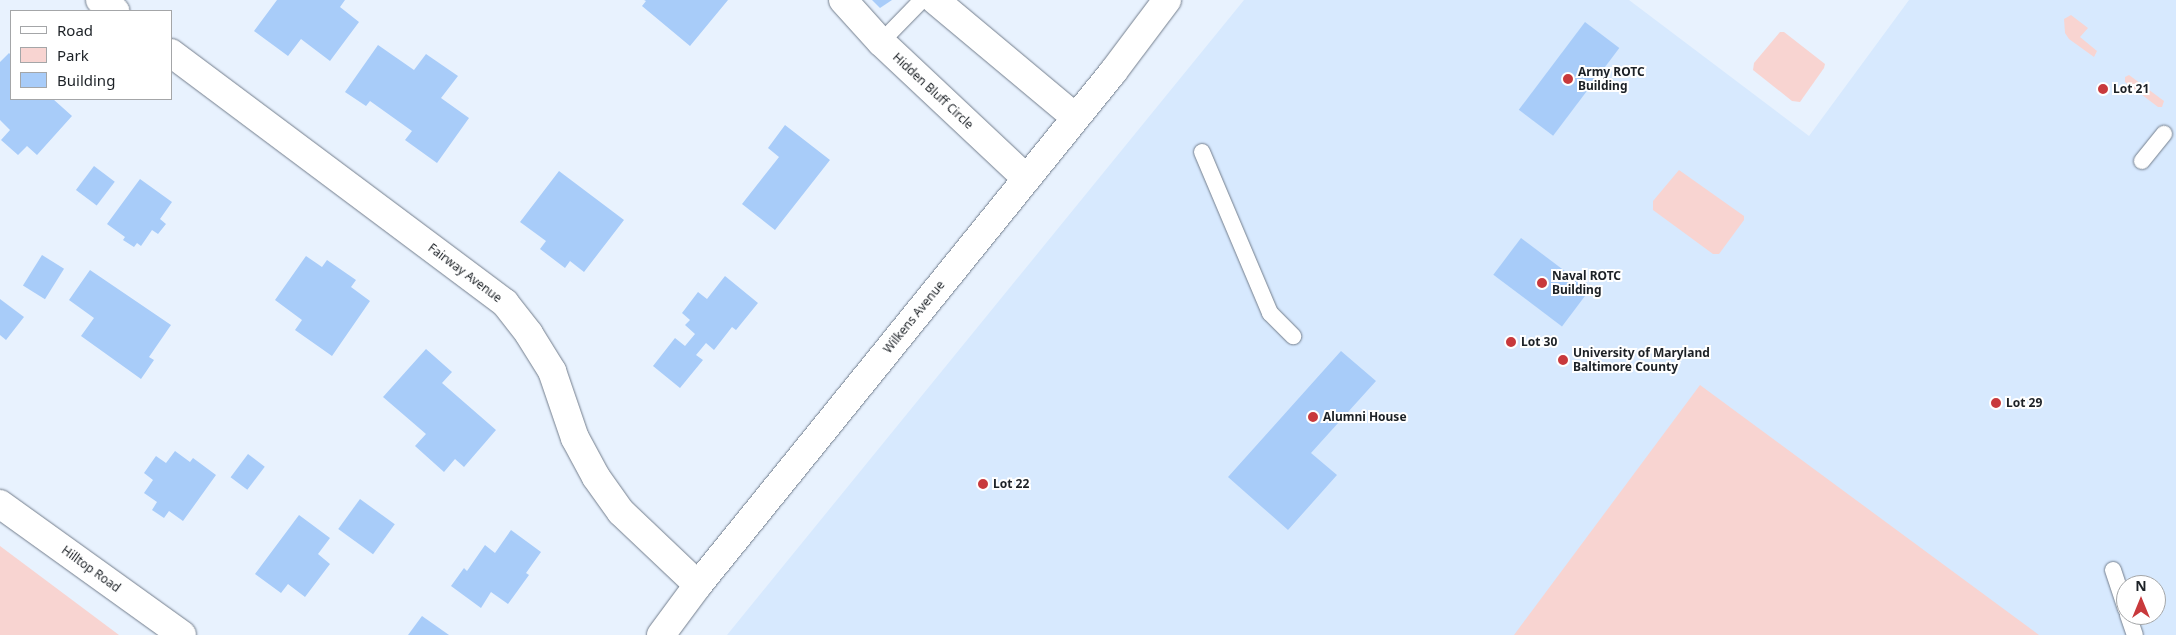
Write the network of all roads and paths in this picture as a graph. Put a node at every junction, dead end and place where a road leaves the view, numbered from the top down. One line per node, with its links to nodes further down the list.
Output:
1 (100, 0): 6 (street)
2 (843, 0): 7 (street, Hidden Bluff Circle)
3 (922, 0): 7 (lane)
4 (935, 0): 9 (street)
5 (1167, 0): 9 (street, Wilkens Avenue)
6 (114, 10)
7 (881, 42): 13 (street, Hidden Bluff Circle)
8 (172, 54): 18 (street, Fairway Avenue)
9 (1075, 117): 13 (street, Wilkens Avenue)
10 (2164, 134): 12 (lane)
11 (1202, 152): 14 (lane)
12 (2142, 161)
13 (1026, 178): 18 (street, Wilkens Avenue)
14 (1293, 336)
15 (0, 504): 19 (street, Hilltop Road)
16 (2113, 570): 17 (lane)
17 (2116, 579)
18 (698, 585): 20 (street, Wilkens Avenue)
19 (182, 635)
20 (661, 635)

